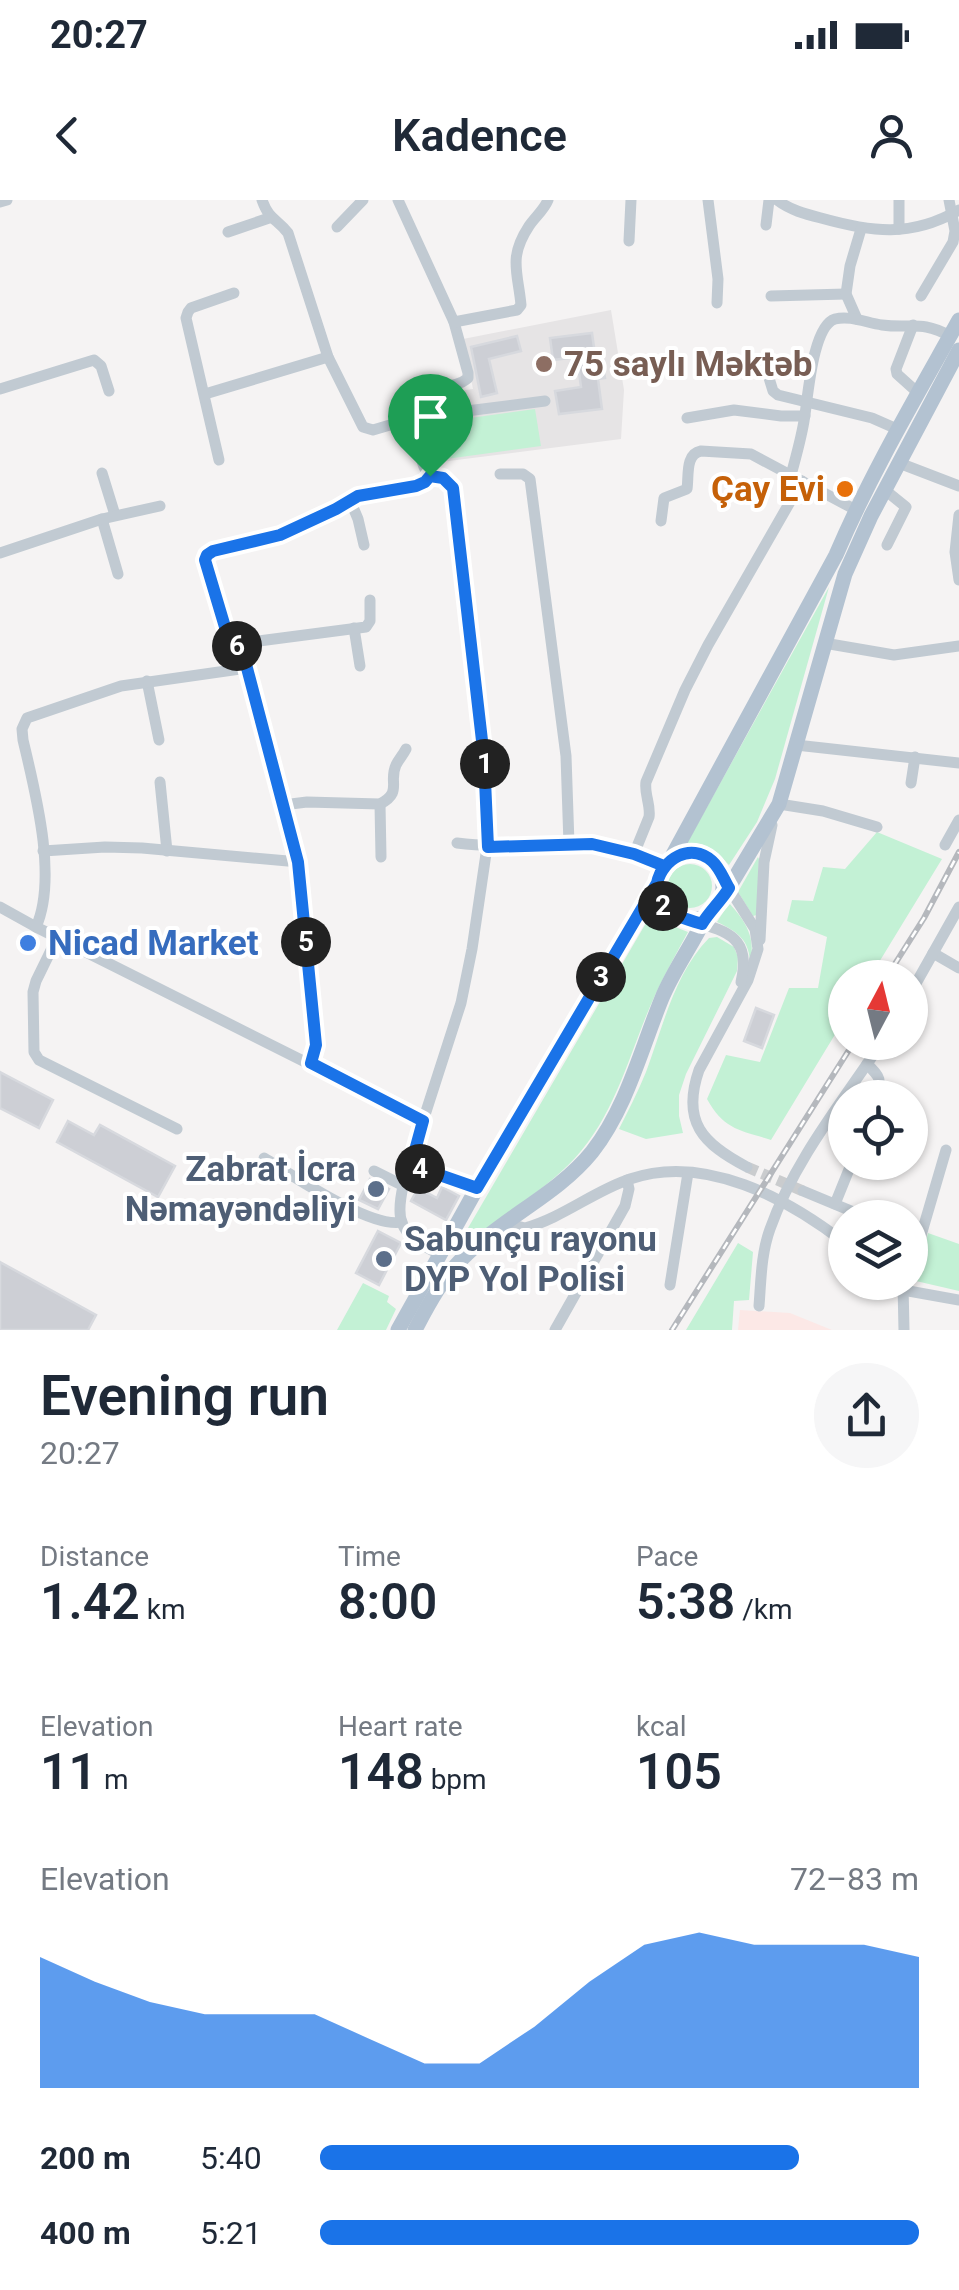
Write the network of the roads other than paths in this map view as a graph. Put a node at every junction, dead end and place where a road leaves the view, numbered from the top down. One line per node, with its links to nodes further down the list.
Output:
1 (262, 200): 12 (street)
2 (362, 200): 14 (street)
3 (398, 200): 26 (street)
4 (548, 200): 26 (street)
5 (631, 200): 18 (street)
6 (708, 200): 23 (street)
7 (769, 200): 13 (street)
8 (777, 200): 15 (street)
9 (898, 200): 16 (street)
10 (949, 200): 11 (street)
11 (955, 212): 16 (street); 22 (street)
12 (269, 218): 17 (street); 29 (street)
13 (766, 226)
14 (337, 227)
15 (860, 229): 16 (street); 20 (street)
16 (899, 229)
17 (228, 232)
18 (629, 241)
19 (234, 293): 35 (street)
20 (846, 294): 21 (street); 24 (street)
21 (771, 296)
22 (921, 296)
23 (716, 303)
24 (857, 319): 27 (street); 36 (street)
25 (959, 320): 28 (main road)
26 (454, 322): 31 (street)
27 (913, 324): 28 (street); 34 (street)
28 (955, 343): 34 (main road); 43 (main road)
29 (328, 357): 35 (street); 39 (street)
30 (769, 378): 36 (street)
31 (432, 387): 37 (street); 39 (street)
32 (0, 389): 33 (street)
33 (109, 391)
34 (918, 392): 41 (main road)
35 (204, 394): 42 (street)
36 (806, 401): 38 (street); 41 (street)
37 (545, 402)
38 (805, 416): 40 (street); 47 (street)
39 (416, 417): 46 (street)
40 (687, 418)
41 (897, 429): 52 (main road)
42 (219, 460)
43 (898, 463): 48 (street); 49 (main road)
44 (102, 473): 54 (street)
45 (500, 474): 82 (street)
46 (430, 476): 50 (street); 84 (street)
47 (796, 478): 52 (street); 55 (street); 87 (street)
48 (959, 486)
49 (885, 490): 52 (main road); 57 (street)
50 (350, 500): 56 (street); 64 (street)
51 (160, 506): 54 (street)
52 (864, 513): 63 (main road); 90 (main road)
53 (959, 515): 60 (street)
54 (108, 517): 58 (street); 59 (street)
55 (661, 520)
56 (364, 545)
57 (887, 545)
58 (0, 554)
59 (118, 574)
60 (959, 580)
61 (370, 600): 62 (street)
62 (354, 628): 64 (street); 66 (street)
63 (824, 643): 65 (street); 70 (main road)
64 (236, 644): 67 (street)
65 (959, 646)
66 (360, 666)
67 (247, 668): 68 (street); 77 (street)
68 (147, 680): 69 (street); 85 (street)
69 (159, 740)
70 (796, 745): 72 (street); 78 (main road)
71 (406, 750): 76 (street)
72 (914, 758): 73 (street); 75 (street)
73 (959, 763)
74 (160, 782): 86 (street)
75 (911, 783)
76 (380, 804): 77 (street); 88 (street)
77 (283, 805): 89 (street)
78 (776, 809): 80 (street); 92 (main road); 98 (street)
79 (959, 820): 83 (street)
80 (876, 827)
81 (457, 843): 84 (street)
82 (569, 844): 84 (street); 87 (street)
83 (945, 846)
84 (488, 847): 107 (street)
85 (42, 850): 86 (street); 96 (street)
86 (168, 851): 89 (street)
87 (634, 854): 90 (street)
88 (381, 858)
89 (298, 862): 104 (street)
90 (667, 863): 91 (main road); 92 (main road)
91 (657, 883): 95 (main road); 117 (main road)
92 (726, 883): 95 (main road); 98 (street)
93 (0, 906): 96 (street)
94 (959, 907): 99 (street)
95 (699, 920): 102 (street); 122 (main road)
96 (36, 928): 97 (street)
97 (57, 938): 104 (street); 108 (street)
98 (758, 949): 102 (street)
99 (933, 954): 100 (street); 101 (street)
100 (928, 963)
101 (959, 968)
102 (733, 1005): 112 (street)
103 (870, 1060): 105 (street)
104 (311, 1063): 107 (street)
105 (867, 1064): 106 (street); 120 (street)
106 (880, 1080)
107 (423, 1121): 111 (street)
108 (177, 1129)
109 (946, 1150): 121 (street)
110 (264, 1158): 123 (street)
111 (411, 1165): 116 (street); 117 (street)
112 (747, 1167)
113 (374, 1170): 116 (street)
114 (688, 1173): 115 (street); 120 (street); 126 (street)
115 (627, 1180): 122 (street); 133 (street)
116 (404, 1186): 123 (street)
117 (477, 1188): 125 (main road)
118 (802, 1191): 119 (street)
119 (828, 1201)
120 (782, 1202): 124 (street); 130 (street)
121 (928, 1211)
122 (510, 1218): 132 (main road)
123 (402, 1222): 125 (street)
124 (828, 1231)
125 (439, 1254): 131 (main road)
126 (670, 1285)
127 (928, 1292): 129 (street)
128 (903, 1300): 134 (street)
129 (959, 1300)
130 (759, 1306)
131 (398, 1330)
132 (415, 1330)
133 (555, 1330)
134 (904, 1330)

